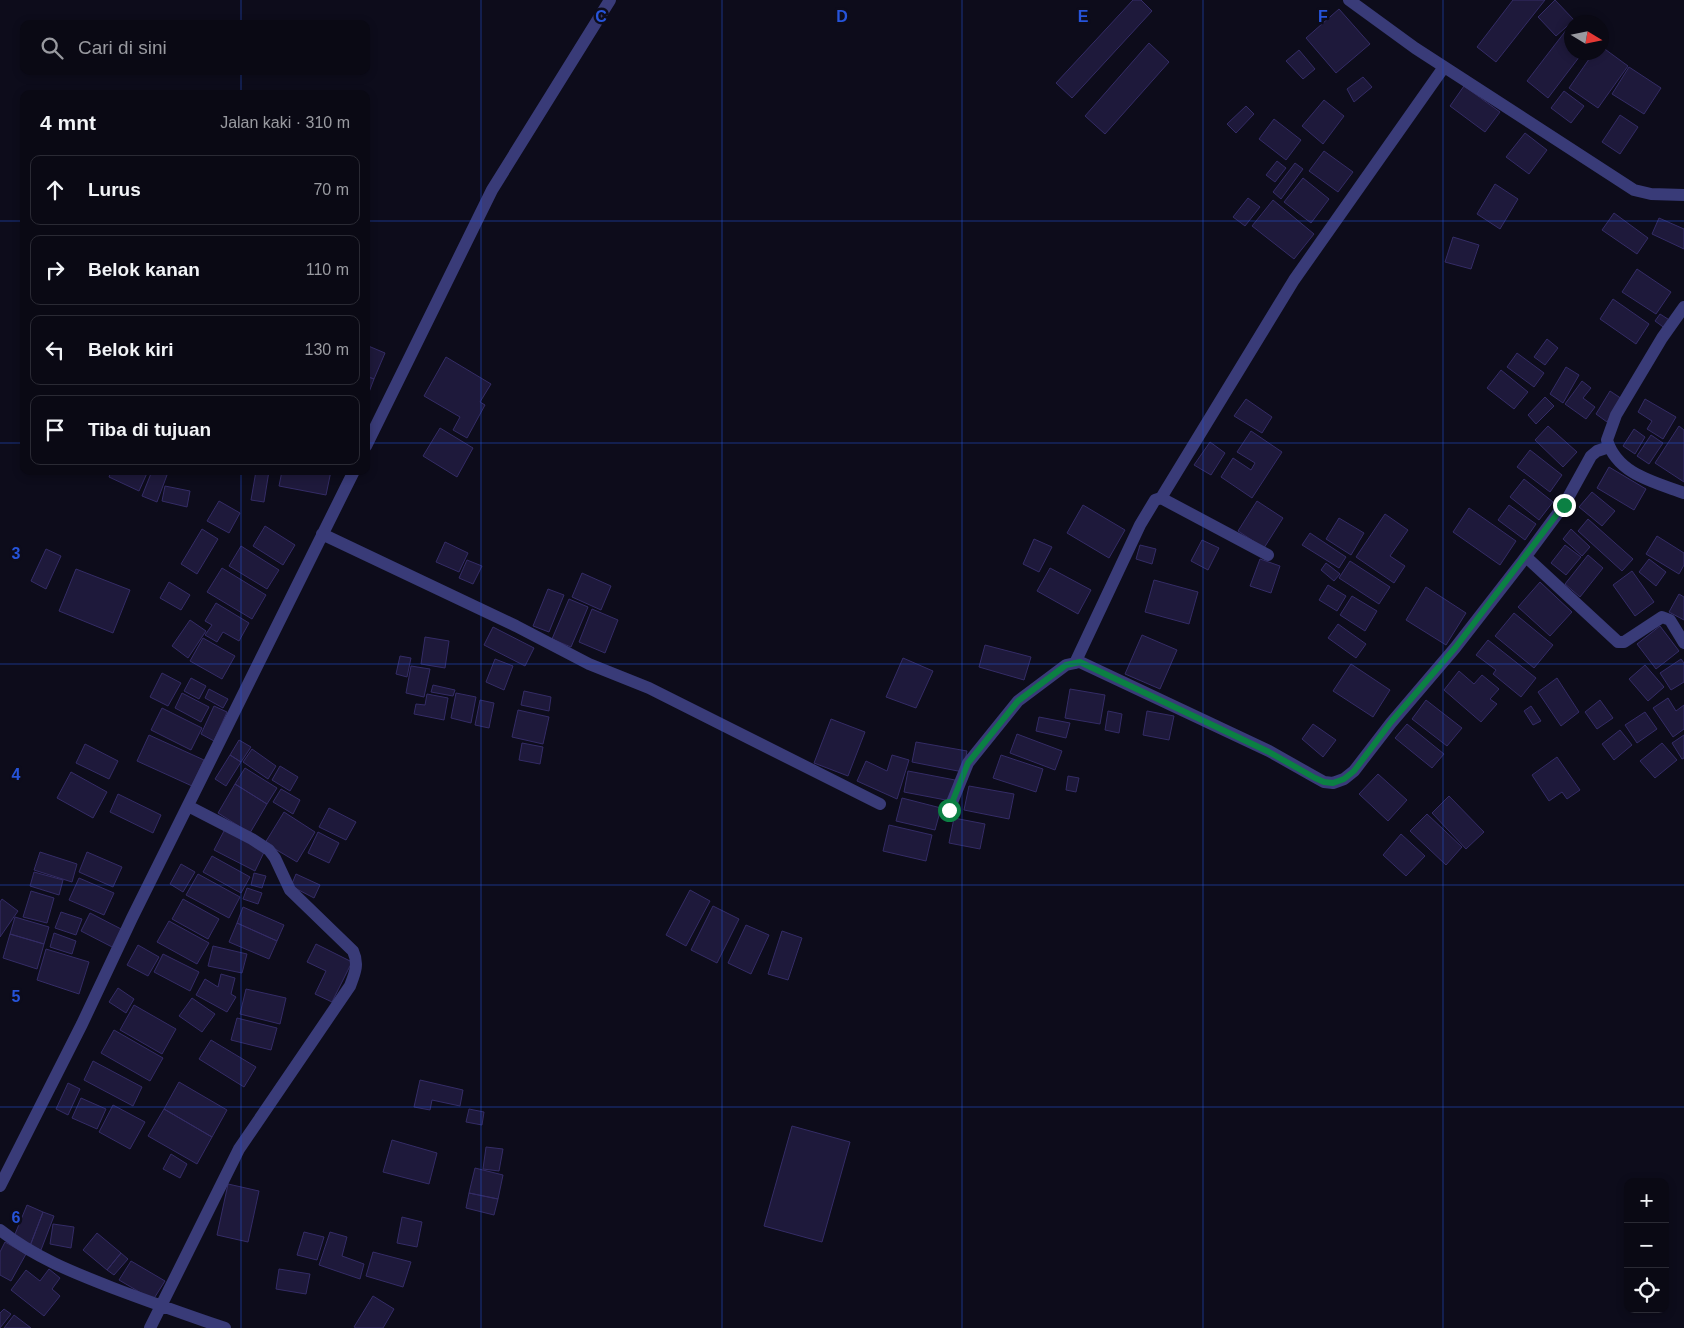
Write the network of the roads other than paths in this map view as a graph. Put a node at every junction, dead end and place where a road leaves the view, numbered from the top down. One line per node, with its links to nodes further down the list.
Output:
1 (610, 0): 6 (street)
2 (1349, 0): 3 (street)
3 (1444, 67): 4 (street); 10 (street)
4 (1684, 195)
5 (1684, 307): 7 (street)
6 (370, 438)
7 (1609, 447): 9 (street); 13 (street)
8 (352, 475): 11 (street)
9 (1684, 493)
10 (1161, 498): 12 (street); 15 (street)
11 (322, 534): 16 (street); 17 (street)
12 (1268, 555)
13 (1526, 557): 14 (street); 15 (street)
14 (1684, 643)
15 (1075, 663): 18 (street)
16 (880, 804)
17 (188, 806): 19 (street); 21 (street)
18 (949, 810)
19 (0, 1186)
20 (0, 1230): 21 (street)
21 (161, 1306): 22 (street); 23 (street)
22 (150, 1328)
23 (225, 1328)

